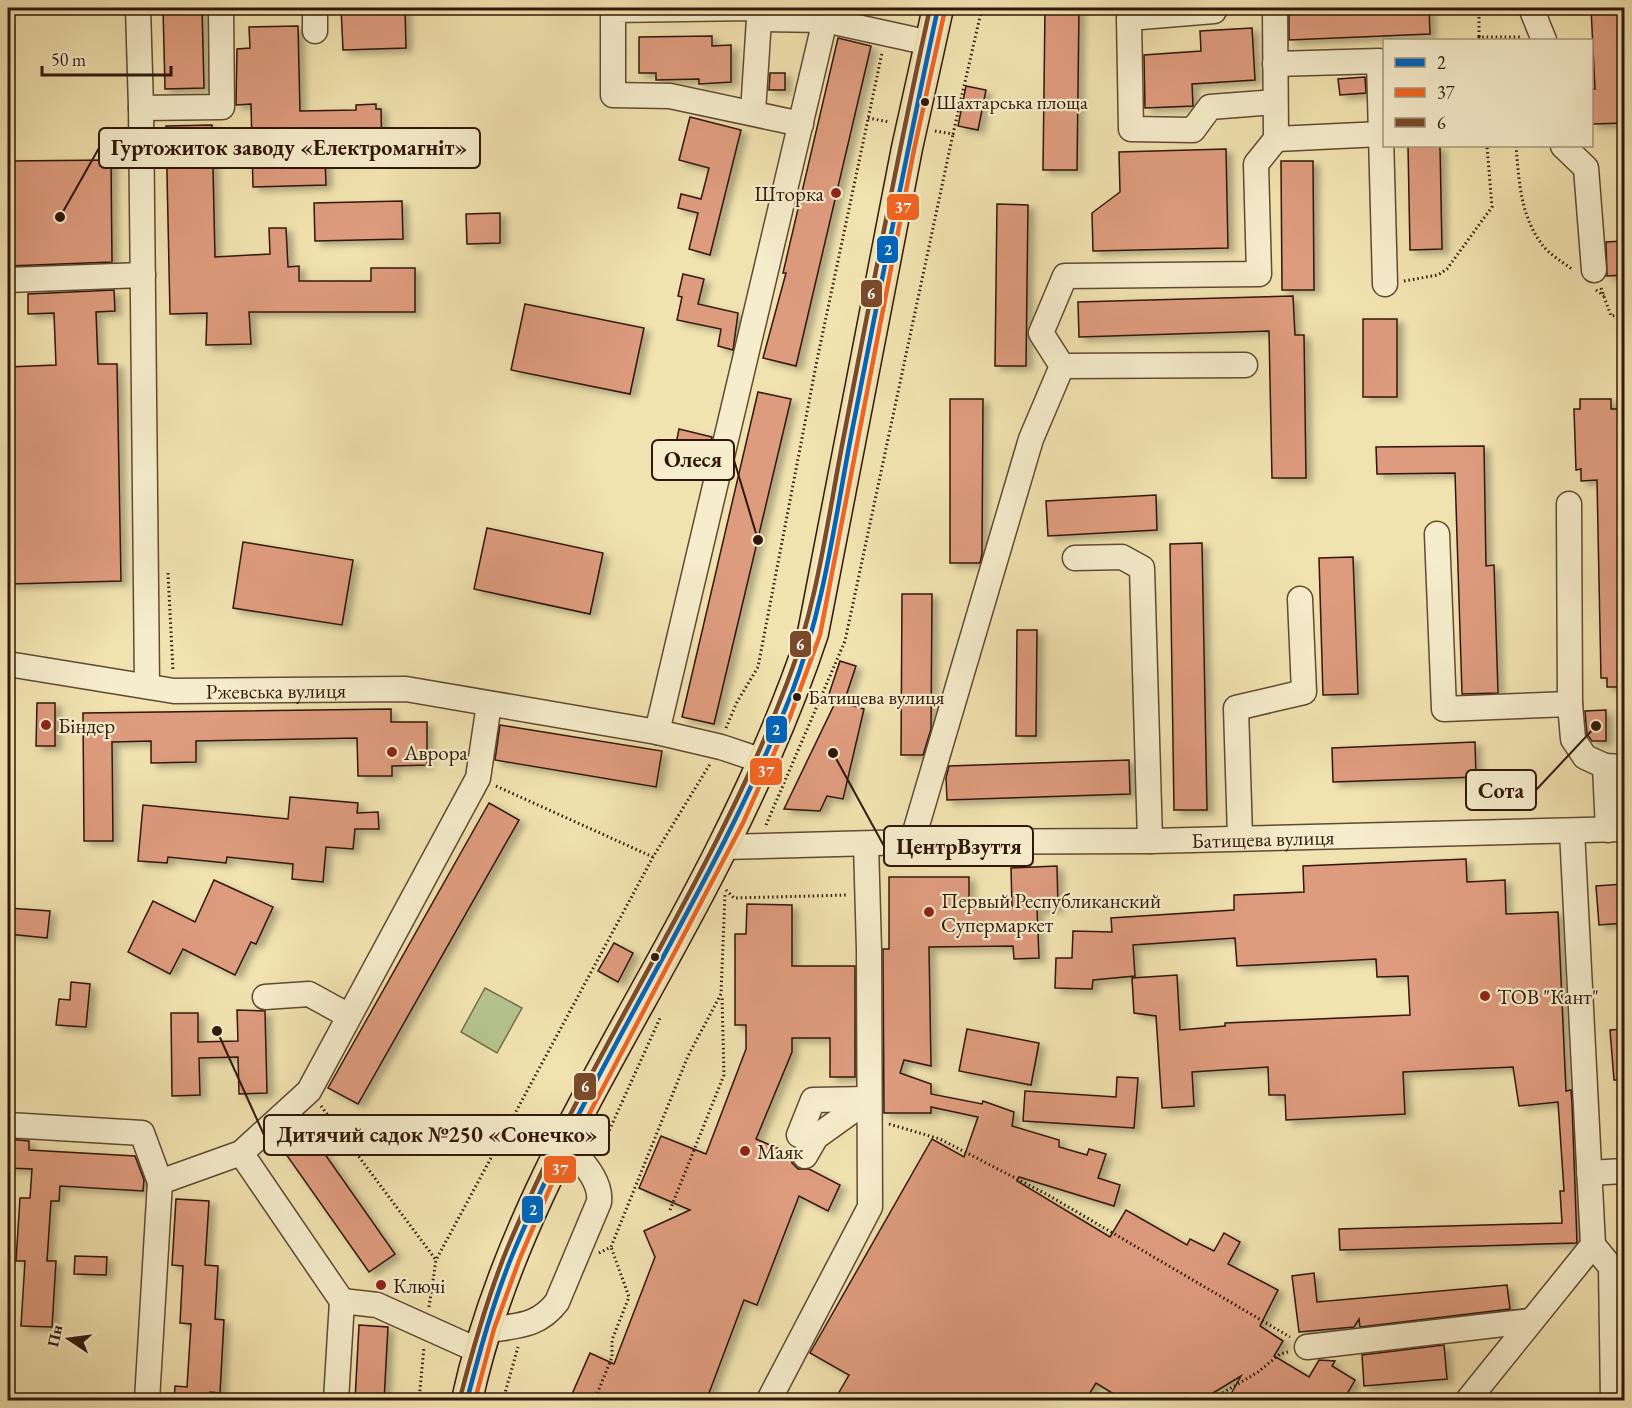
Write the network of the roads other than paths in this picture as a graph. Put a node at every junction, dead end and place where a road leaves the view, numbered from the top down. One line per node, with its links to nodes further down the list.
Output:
1 (138, 8): 14 (street)
2 (221, 8): 14 (street)
3 (938, 8): 11 (main road)
4 (1275, 8): 12 (street)
5 (1531, 8): 10 (street)
6 (611, 9): 9 (street); 15 (street)
7 (1214, 11): 13 (street)
8 (823, 14): 9 (street); 11 (street); 16 (street)
9 (759, 19): 15 (street)
10 (1544, 38)
11 (930, 43): 35 (main road)
12 (1275, 64): 13 (street); 17 (street)
13 (1275, 102): 18 (street)
14 (141, 108): 20 (street)
15 (753, 112): 16 (street)
16 (801, 124): 34 (street)
17 (1381, 134): 18 (street); 23 (street)
18 (1276, 139): 25 (street)
19 (1564, 147): 21 (street)
20 (143, 275): 22 (street); 31 (street)
21 (1589, 278)
22 (8, 280)
23 (1385, 284)
24 (1245, 365): 25 (street)
25 (1062, 366): 41 (street)
26 (1569, 504): 33 (street)
27 (1437, 534): 33 (street)
28 (1075, 558): 40 (street)
29 (1300, 598): 39 (street)
30 (8, 664): 31 (street, Ржевська вулиця)
31 (147, 684): 32 (street, Ржевська вулиця)
32 (489, 704): 34 (street, Ржевська вулиця); 45 (street)
33 (1570, 704): 36 (street)
34 (657, 732): 35 (street, Ржевська вулиця)
35 (763, 761): 43 (main road)
36 (1615, 766): 37 (street)
37 (1616, 830): 38 (street, Батищева вулиця)
38 (1572, 831): 39 (street, Батищева вулиця); 52 (street)
39 (1240, 837): 40 (street, Батищева вулиця)
40 (1150, 841): 41 (street, Батищева вулиця)
41 (912, 842): 42 (street, Батищева вулиця)
42 (866, 844): 43 (street, Батищева вулиця); 46 (street)
43 (723, 847): 48 (main road)
44 (265, 997): 45 (street)
45 (349, 1016): 50 (street)
46 (869, 1108): 49 (street); 63 (street)
47 (8, 1125): 53 (street)
48 (565, 1141): 57 (main road); 57 (street)
49 (802, 1146)
50 (241, 1153): 53 (street); 55 (street)
51 (1624, 1171): 52 (street)
52 (1589, 1173): 54 (street)
53 (160, 1182): 60 (street)
54 (1593, 1245): 56 (street); 59 (street)
55 (342, 1301): 57 (street); 61 (street)
56 (1530, 1321): 58 (street); 64 (street)
57 (481, 1341): 62 (main road)
58 (1308, 1347)
59 (1619, 1373): 65 (street)
60 (147, 1401)
61 (336, 1401)
62 (467, 1401)
63 (769, 1401)
64 (1468, 1401)
65 (1614, 1401)

